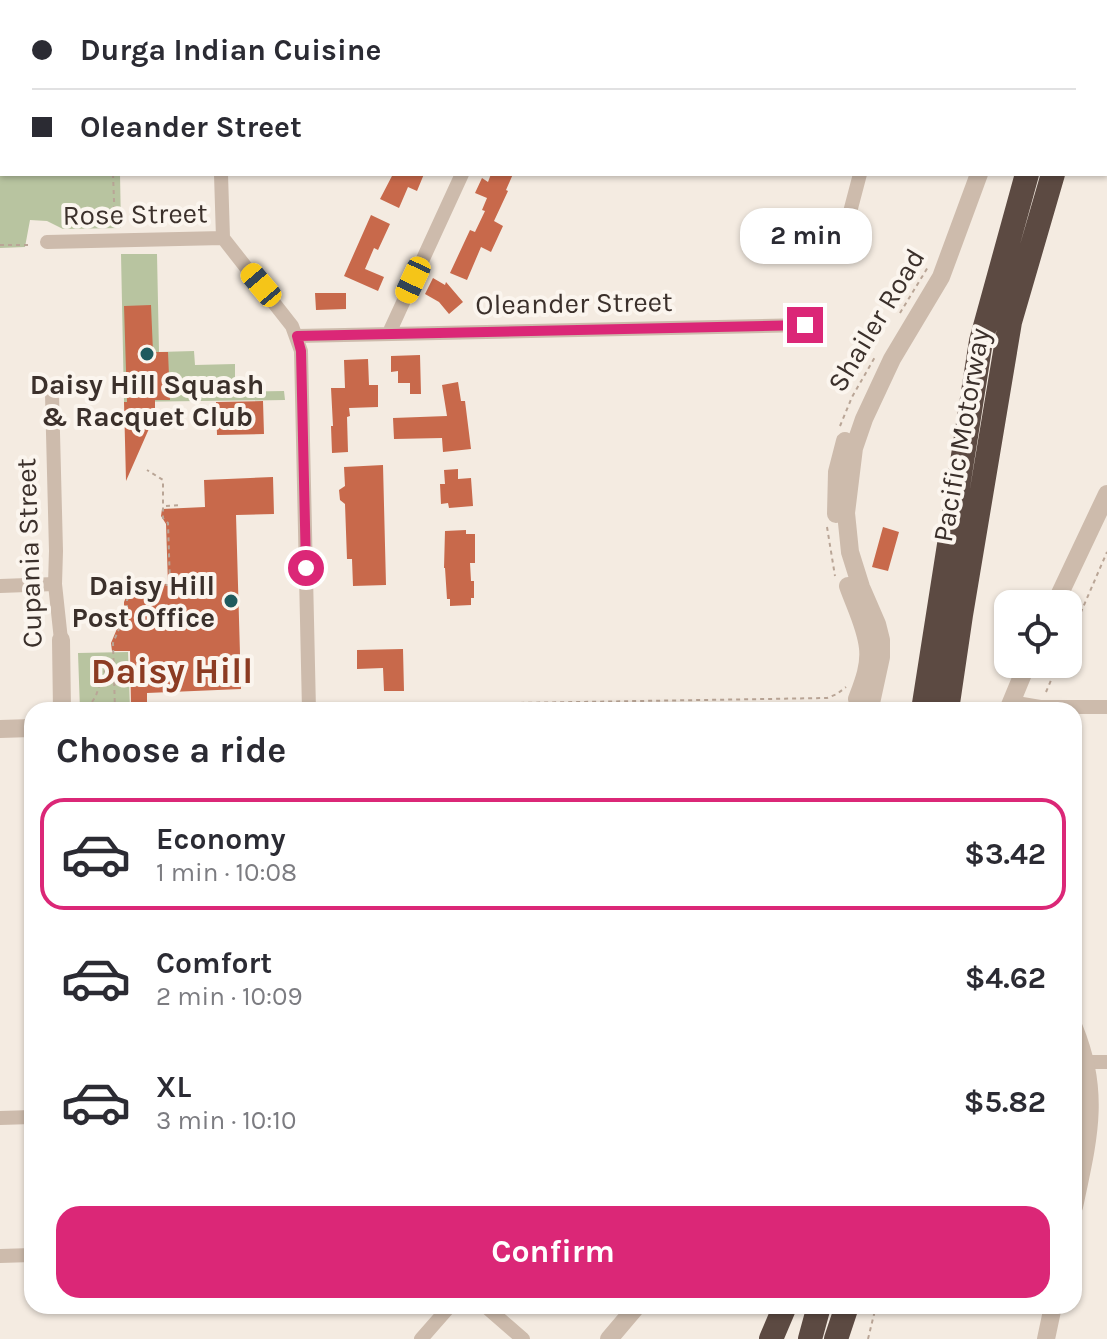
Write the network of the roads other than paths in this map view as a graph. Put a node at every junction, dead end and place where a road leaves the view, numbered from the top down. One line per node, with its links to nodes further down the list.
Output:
1 (221, 176): 8 (street)
2 (461, 176): 11 (street)
3 (859, 176): 7 (street)
4 (978, 176): 22 (street, Shailer Road)
5 (1026, 176): 23 (highway, Pacific Motorway)
6 (1052, 176): 24 (highway, Pacific Motorway)
7 (850, 212)
8 (223, 238): 9 (street, Rose Street); 12 (street)
9 (47, 242)
10 (805, 325): 11 (street, Oleander Street)
11 (389, 333): 12 (street, Oleander Street)
12 (297, 336): 21 (street)
13 (52, 394): 15 (street, Cupania Street)
14 (1107, 494): 17 (street)
15 (55, 584): 16 (street); 18 (street, Cupania Street)
16 (0, 586)
17 (1062, 590)
18 (61, 640): 20 (street, Cupania Street)
19 (1021, 678): 25 (street)
20 (69, 702)
21 (309, 702)
22 (863, 702)
23 (924, 702)
24 (948, 702)
25 (1012, 702)
26 (1082, 707): 27 (street)
27 (1107, 707)
28 (24, 728): 29 (street)
29 (0, 729)
30 (1082, 1051): 31 (street)
31 (1086, 1062): 32 (street); 35 (street)
32 (1107, 1062)
33 (24, 1117): 34 (street)
34 (0, 1118)
35 (1082, 1167)
36 (24, 1255): 37 (street)
37 (0, 1256)
38 (443, 1314): 44 (street)
39 (494, 1314): 45 (street)
40 (630, 1314): 46 (street)
41 (782, 1314): 47 (highway)
42 (817, 1314): 48 (highway)
43 (1051, 1314): 49 (street)
44 (421, 1339)
45 (523, 1339)
46 (609, 1339)
47 (771, 1339)
48 (810, 1339)
49 (1046, 1339)

